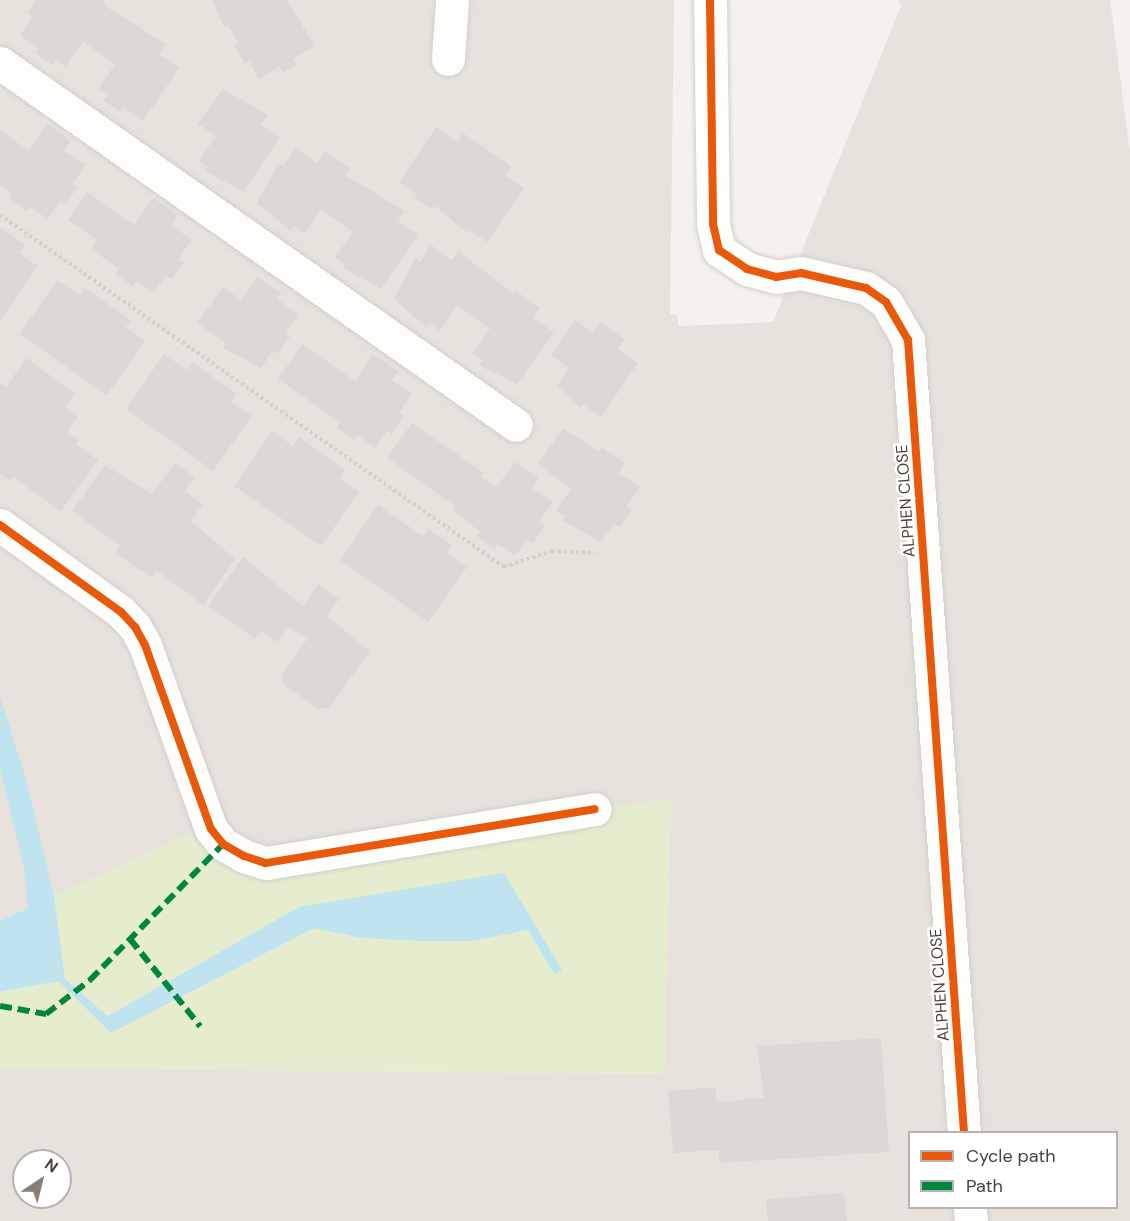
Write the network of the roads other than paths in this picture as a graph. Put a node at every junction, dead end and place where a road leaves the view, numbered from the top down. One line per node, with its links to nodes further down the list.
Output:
1 (452, 0): 3 (street)
2 (710, 0): 8 (street, ALPHEN CLOSE)
3 (448, 59)
4 (0, 63): 5 (street)
5 (516, 425)
6 (0, 525): 7 (street)
7 (595, 809)
8 (964, 1131)

